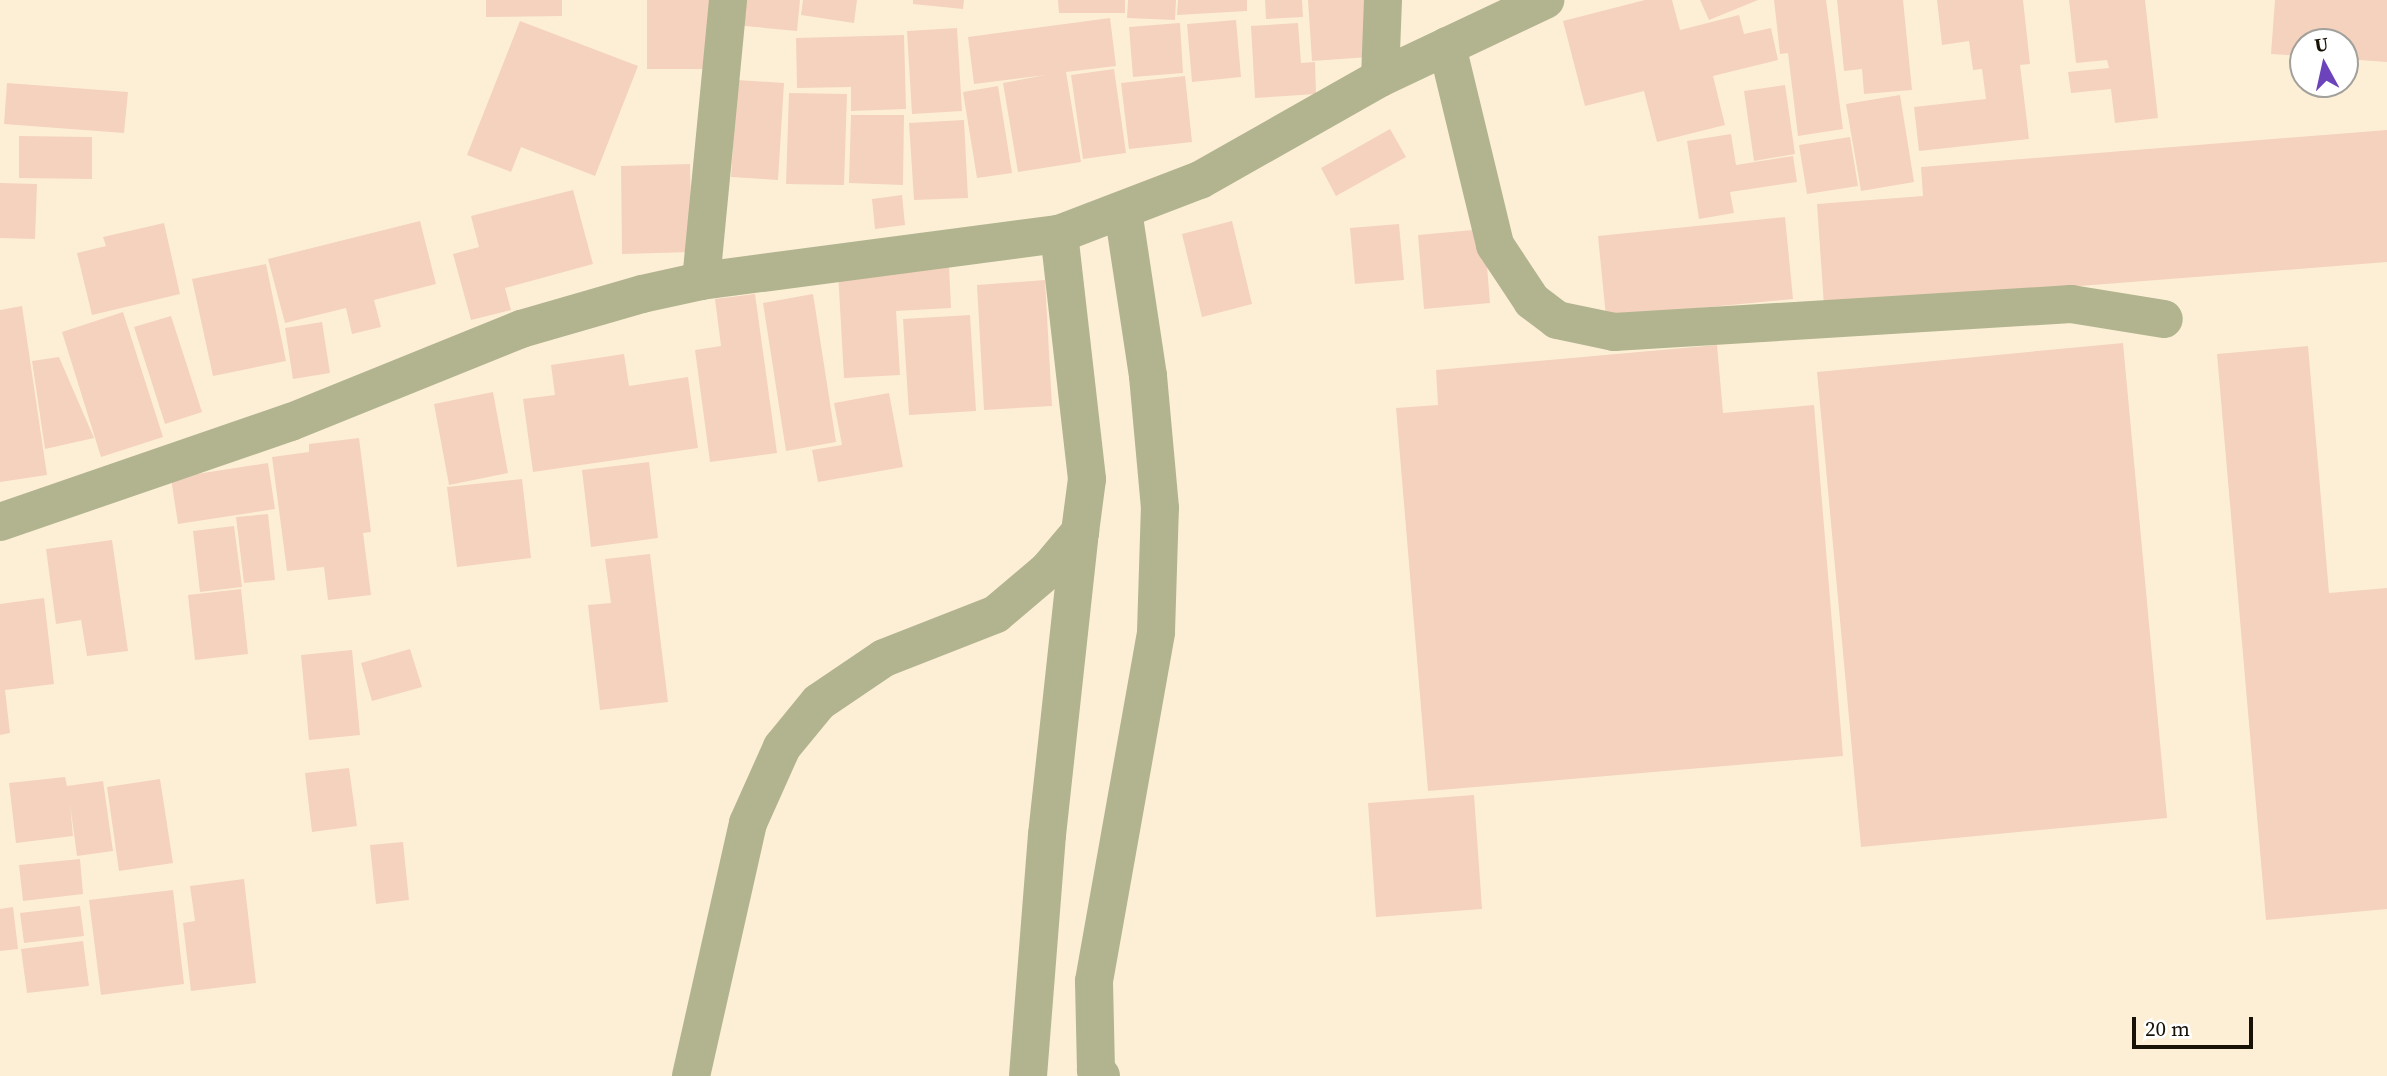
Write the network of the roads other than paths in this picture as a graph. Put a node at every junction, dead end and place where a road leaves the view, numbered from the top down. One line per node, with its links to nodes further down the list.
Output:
1 (729, 0): 8 (street)
2 (1383, 0): 5 (street)
3 (1545, 0): 4 (street)
4 (1447, 46): 5 (street); 9 (street)
5 (1380, 78): 6 (street)
6 (1123, 211): 7 (street); 12 (street)
7 (1059, 234): 8 (street); 11 (street)
8 (701, 281): 10 (street)
9 (2164, 319)
10 (0, 522)
11 (1080, 532): 13 (street); 14 (street)
12 (1093, 1074)
13 (691, 1076)
14 (1028, 1076)

